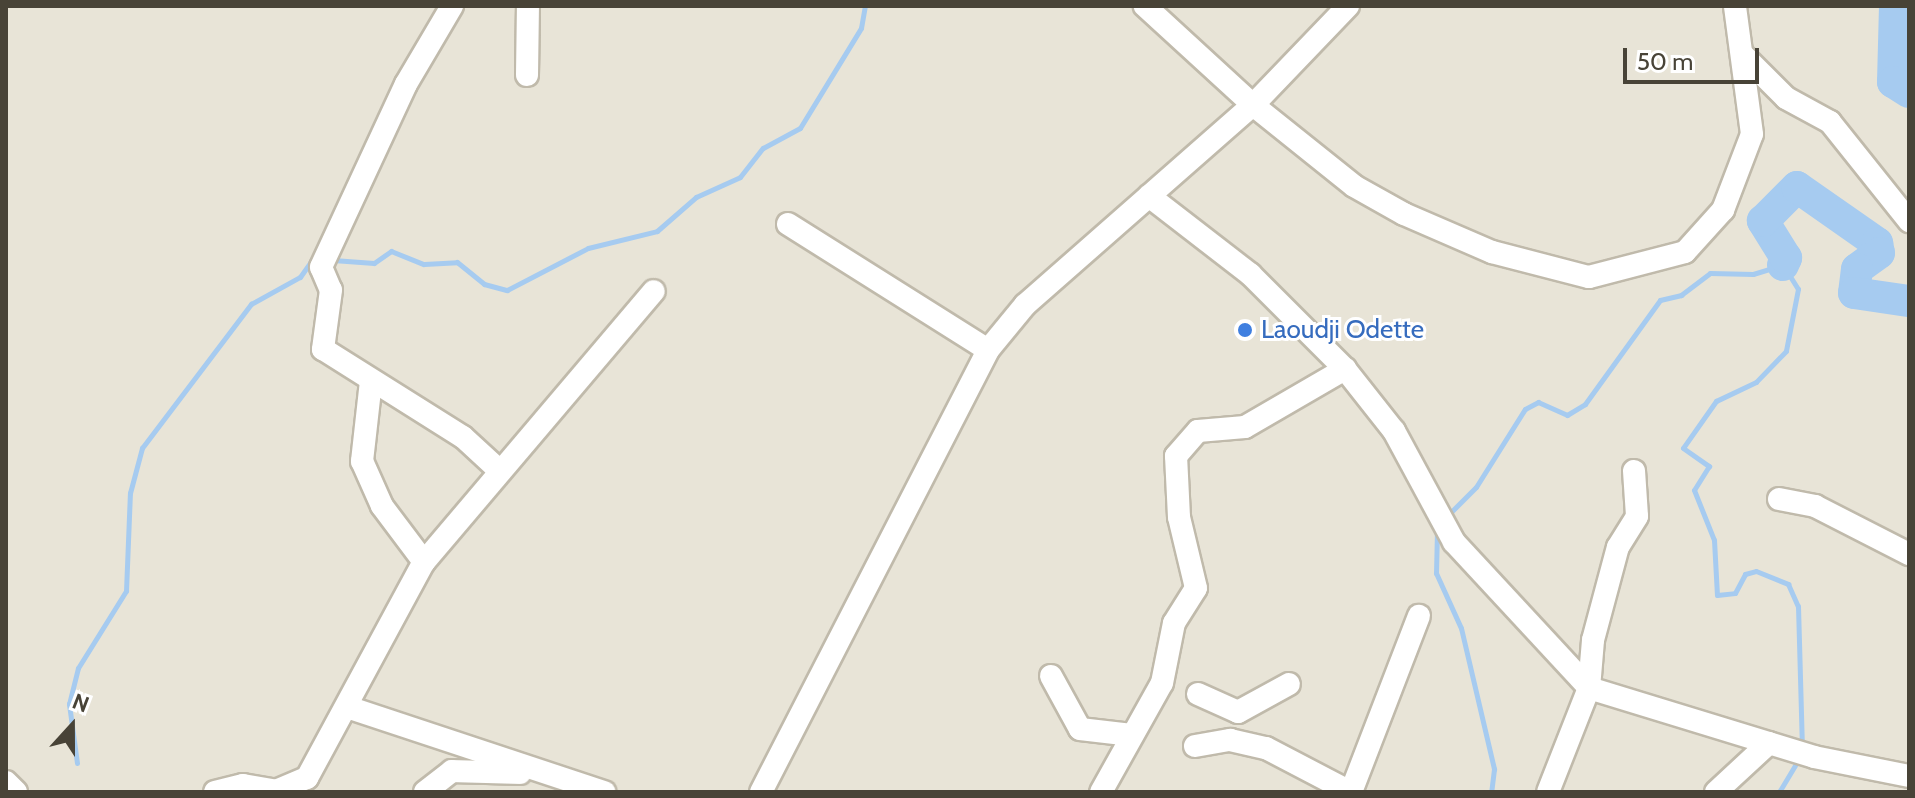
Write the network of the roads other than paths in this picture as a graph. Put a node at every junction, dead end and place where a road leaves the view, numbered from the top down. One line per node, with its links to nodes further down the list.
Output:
1 (452, 6): 15 (street)
2 (528, 6): 7 (street)
3 (1145, 6): 8 (street)
4 (1348, 6): 8 (street)
5 (1735, 6): 6 (street)
6 (1742, 54): 8 (street); 10 (street)
7 (527, 75)
8 (1253, 105): 9 (street)
9 (1149, 196): 13 (street); 14 (street)
10 (1909, 221)
11 (788, 224): 13 (street)
12 (654, 291): 16 (street)
13 (988, 350): 39 (street)
14 (1345, 369): 23 (street); 25 (street)
15 (371, 381): 16 (street); 20 (street)
16 (500, 471): 20 (street)
17 (1634, 471): 25 (street)
18 (1779, 499): 19 (street)
19 (1909, 554)
20 (424, 562): 27 (street)
21 (1419, 616): 41 (street)
22 (1051, 676): 28 (street)
23 (1162, 683): 26 (street); 28 (street)
24 (1289, 684): 26 (street)
25 (1589, 688): 30 (street); 42 (street)
26 (1198, 694): 29 (street)
27 (350, 708): 33 (street); 36 (street)
28 (1132, 735): 40 (street)
29 (1236, 741): 31 (street); 41 (street)
30 (1774, 744): 32 (street); 43 (street)
31 (1195, 746)
32 (1909, 776)
33 (570, 781): 37 (street); 38 (street)
34 (6, 782): 35 (street)
35 (16, 792)
36 (215, 792)
37 (425, 792)
38 (604, 792)
39 (761, 792)
40 (1101, 792)
41 (1350, 792)
42 (1548, 792)
43 (1716, 792)

